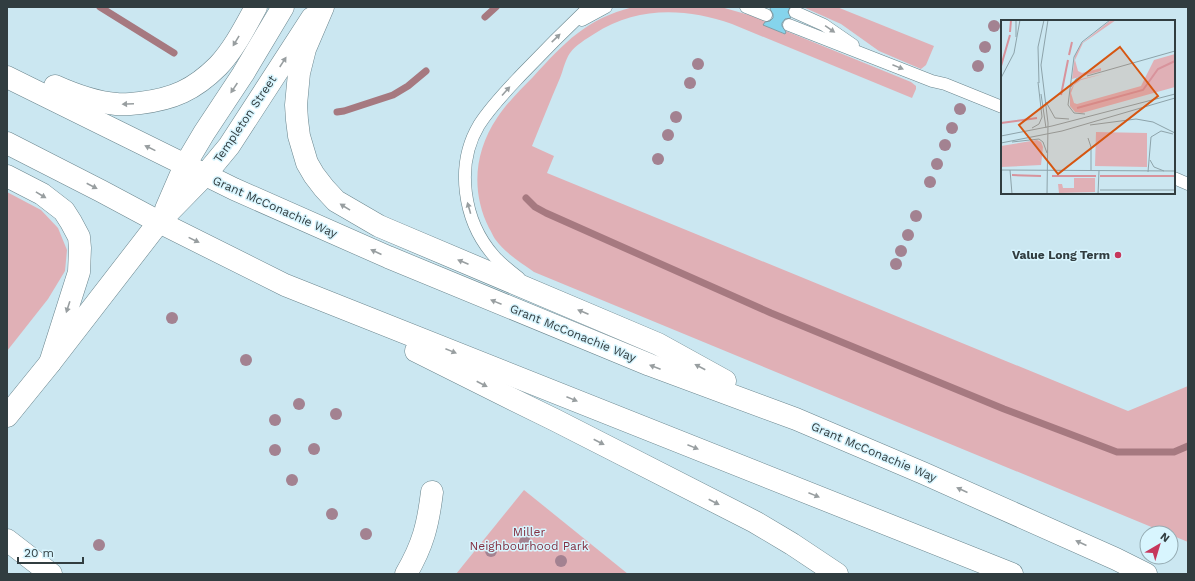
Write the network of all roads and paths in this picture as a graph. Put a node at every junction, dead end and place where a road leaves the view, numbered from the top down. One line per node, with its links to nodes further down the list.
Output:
1 (256, 7): 13 (main road, one-way to 13)
2 (283, 7): 17 (main road, Templeton Street, one-way to 17)
3 (319, 7): 18 (main road, Templeton Street, one-way to 3)
4 (323, 7): 24 (main road, one-way to 4)
5 (589, 7): 11 (lane)
6 (606, 7): 11 (lane)
7 (746, 7): 9 (lane)
8 (795, 12): 12 (lane, one-way to 12)
9 (766, 15)
10 (789, 25): 12 (lane)
11 (568, 27): 24 (lane, one-way to 11)
12 (864, 53): 15 (lane, one-way to 15)
13 (7, 63)
14 (7, 77): 17 (main road, Grant McConachie Way, one-way to 14)
15 (1001, 107)
16 (7, 143): 22 (main road, one-way to 22)
17 (185, 166): 18 (main road, Grant McConachie Way); 22 (main road, Templeton Street)
18 (205, 175): 22 (main road, Templeton Street); 27 (main road, Grant McConachie Way, one-way to 18)
19 (7, 176): 25 (main road, one-way to 25)
20 (1175, 178): 21 (lane)
21 (1188, 184)
22 (159, 222): 23 (main road, one-way to 23); 25 (main road, Templeton Street)
23 (285, 285): 33 (main road, one-way to 33); 34 (main road, one-way to 34)
24 (548, 298): 27 (main road, one-way to 24)
25 (50, 363): 26 (main road, Templeton Street)
26 (7, 416)
27 (796, 419): 30 (main road, Grant McConachie Way, one-way to 27)
28 (432, 492): 32 (main road)
29 (7, 540): 31 (main road)
30 (1116, 559): 35 (main road, Grant McConachie Way); 36 (main road)
31 (51, 574)
32 (406, 574)
33 (837, 574)
34 (1012, 574)
35 (1146, 574)
36 (1156, 574)

